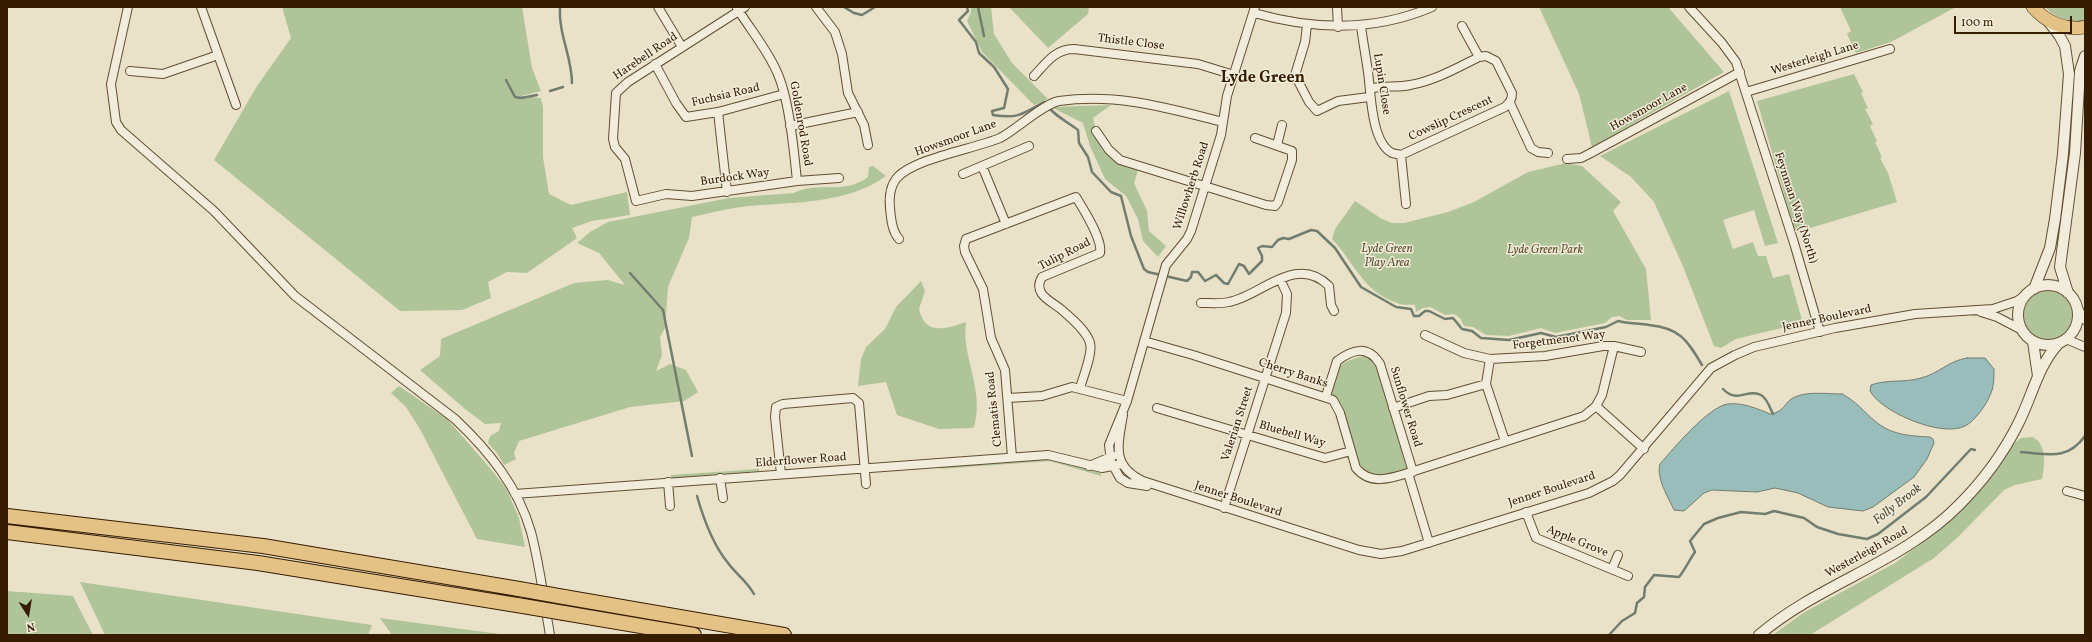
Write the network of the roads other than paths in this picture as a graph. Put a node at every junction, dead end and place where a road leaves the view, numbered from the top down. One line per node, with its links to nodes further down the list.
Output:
1 (128, 7): 102 (street)
2 (201, 7): 19 (street)
3 (658, 7): 17 (street)
4 (816, 7): 33 (street)
5 (1337, 7): 15 (street)
6 (1432, 7): 13 (street)
7 (1688, 7): 24 (street, Feynman Way (North))
8 (2033, 7): 11 (highway)
9 (740, 8): 17 (street, Harebell Road); 29 (street, Goldenrod Road)
10 (1254, 10): 12 (street); 25 (street, Willowherb Road)
11 (2048, 21): 16 (highway); 56 (street)
12 (1307, 25): 15 (street); 28 (street)
13 (1361, 26): 15 (street); 28 (street, Lupin Close)
14 (1462, 26): 21 (street)
15 (1338, 27)
16 (2085, 27)
17 (682, 47): 22 (street, Harebell Road)
18 (1890, 49): 27 (street, Westerleigh Lane)
19 (218, 54): 23 (street); 31 (street)
20 (2085, 56): 57 (street)
21 (1479, 57): 28 (street); 30 (street, Cowslip Crescent)
22 (655, 64): 32 (street, Fuchsia Road); 51 (street, Harebell Road)
23 (130, 71)
24 (1740, 72): 27 (street, Feynman Way (North)); 44 (street, Howsmoor Lane)
25 (1234, 75): 26 (street, Thistle Close); 34 (street, Willowherb Road)
26 (1034, 76)
27 (1746, 92): 64 (street, Feynman Way (North))
28 (1370, 93): 43 (street, Lupin Close)
29 (784, 94): 32 (street, Fuchsia Road); 36 (street, Goldenrod Road)
30 (1510, 103): 42 (street, Cowslip Crescent); 43 (street, Cowslip Crescent)
31 (236, 105)
32 (718, 112): 50 (street)
33 (858, 112): 36 (street); 39 (street)
34 (1223, 122): 49 (street, Willowherb Road); 54 (street, Howsmoor Lane)
35 (1282, 125): 40 (street)
36 (790, 126): 48 (street, Goldenrod Road)
37 (1096, 130): 49 (street)
38 (1255, 138): 40 (street)
39 (868, 145)
40 (1277, 145): 49 (street)
41 (1029, 146): 45 (street)
42 (1548, 153)
43 (1402, 155): 52 (street)
44 (1567, 159)
45 (982, 166): 46 (street); 53 (street)
46 (963, 174)
47 (839, 178): 48 (street, Burdock Way)
48 (798, 181): 50 (street, Burdock Way)
49 (1205, 186): 67 (street, Willowherb Road)
50 (726, 192): 51 (street, Burdock Way)
51 (636, 201)
52 (1406, 204)
53 (1006, 224): 76 (street, Tulip Road); 78 (street, Clematis Road)
54 (899, 239)
55 (1280, 278): 58 (street); 61 (street); 73 (street, Valerian Street)
56 (2030, 292): 57 (street); 60 (street, Jenner Boulevard); 63 (street)
57 (2068, 293): 59 (street)
58 (1202, 303)
59 (2077, 307): 62 (street); 66 (street)
60 (1976, 310): 63 (street, Jenner Boulevard); 64 (street, Jenner Boulevard)
61 (1334, 311)
62 (2085, 320)
63 (2022, 330): 68 (street)
64 (1820, 332): 86 (street, Jenner Boulevard)
65 (1425, 335): 72 (street, Forgetmenot Way)
66 (2063, 341): 68 (street); 70 (street); 74 (street, Westerleigh Road)
67 (1144, 342): 73 (street, Cherry Banks); 79 (street, Willowherb Road)
68 (2033, 342): 74 (street, Westerleigh Road)
69 (1614, 346): 71 (street); 72 (street, Forgetmenot Way); 80 (street, Forgetmenot Way)
70 (2085, 347)
71 (1641, 352)
72 (1490, 359): 75 (street)
73 (1265, 378): 77 (street, Cherry Banks); 84 (street, Valerian Street)
74 (2038, 378): 117 (street, Westerleigh Road)
75 (1486, 384): 82 (street); 85 (street)
76 (1080, 388): 78 (street); 79 (street)
77 (1326, 396): 82 (street, Sunflower Road); 87 (street, Cherry Banks)
78 (1008, 398): 89 (street, Clematis Road)
79 (1127, 401): 83 (street, Willowherb Road)
80 (1596, 406): 85 (street, Cherry Banks); 86 (street)
81 (1157, 408): 84 (street, Bluebell Way)
82 (1393, 408): 95 (street, Sunflower Road)
83 (1123, 415): 88 (street, Jenner Boulevard); 90 (street, Willowherb Road)
84 (1246, 435): 87 (street, Bluebell Way); 106 (street, Valerian Street)
85 (1505, 441): 95 (street, Cherry Banks)
86 (1644, 449): 107 (street, Jenner Boulevard)
87 (1351, 451): 95 (street, Cherry Banks)
88 (1118, 454): 90 (street); 91 (street, Jenner Boulevard)
89 (1012, 457): 92 (street, Elderflower Road); 94 (street, Elderflower Road)
90 (1109, 457): 92 (street); 93 (street, Jenner Boulevard)
91 (1122, 464): 93 (street, Elderflower Road); 100 (street, Jenner Boulevard)
92 (1088, 466): 93 (street, Elderflower Road)
93 (1113, 467): 100 (street, Jenner Boulevard)
94 (865, 468): 96 (street, Elderflower Road); 96 (street); 99 (street)
95 (1410, 472): 110 (street)
96 (781, 474): 97 (street, Elderflower Road)
97 (720, 478): 98 (street, Elderflower Road); 104 (street)
98 (668, 482): 102 (street, Elderflower Road); 105 (street)
99 (866, 484)
100 (1161, 488): 106 (street, Jenner Boulevard)
101 (2067, 492): 103 (street)
102 (515, 494): 114 (street)
103 (2085, 496)
104 (723, 498)
105 (670, 506)
106 (1224, 508): 110 (street, Jenner Boulevard)
107 (1526, 512): 110 (street, Jenner Boulevard); 112 (street, Apple Grove)
108 (7, 516): 116 (highway, bridge)
109 (7, 532): 115 (highway, bridge)
110 (1429, 543)
111 (1618, 555): 112 (street, Apple Grove)
112 (1612, 569): 113 (street, Apple Grove)
113 (1628, 576)
114 (550, 635)
115 (694, 635)
116 (784, 635)
117 (1759, 635)

